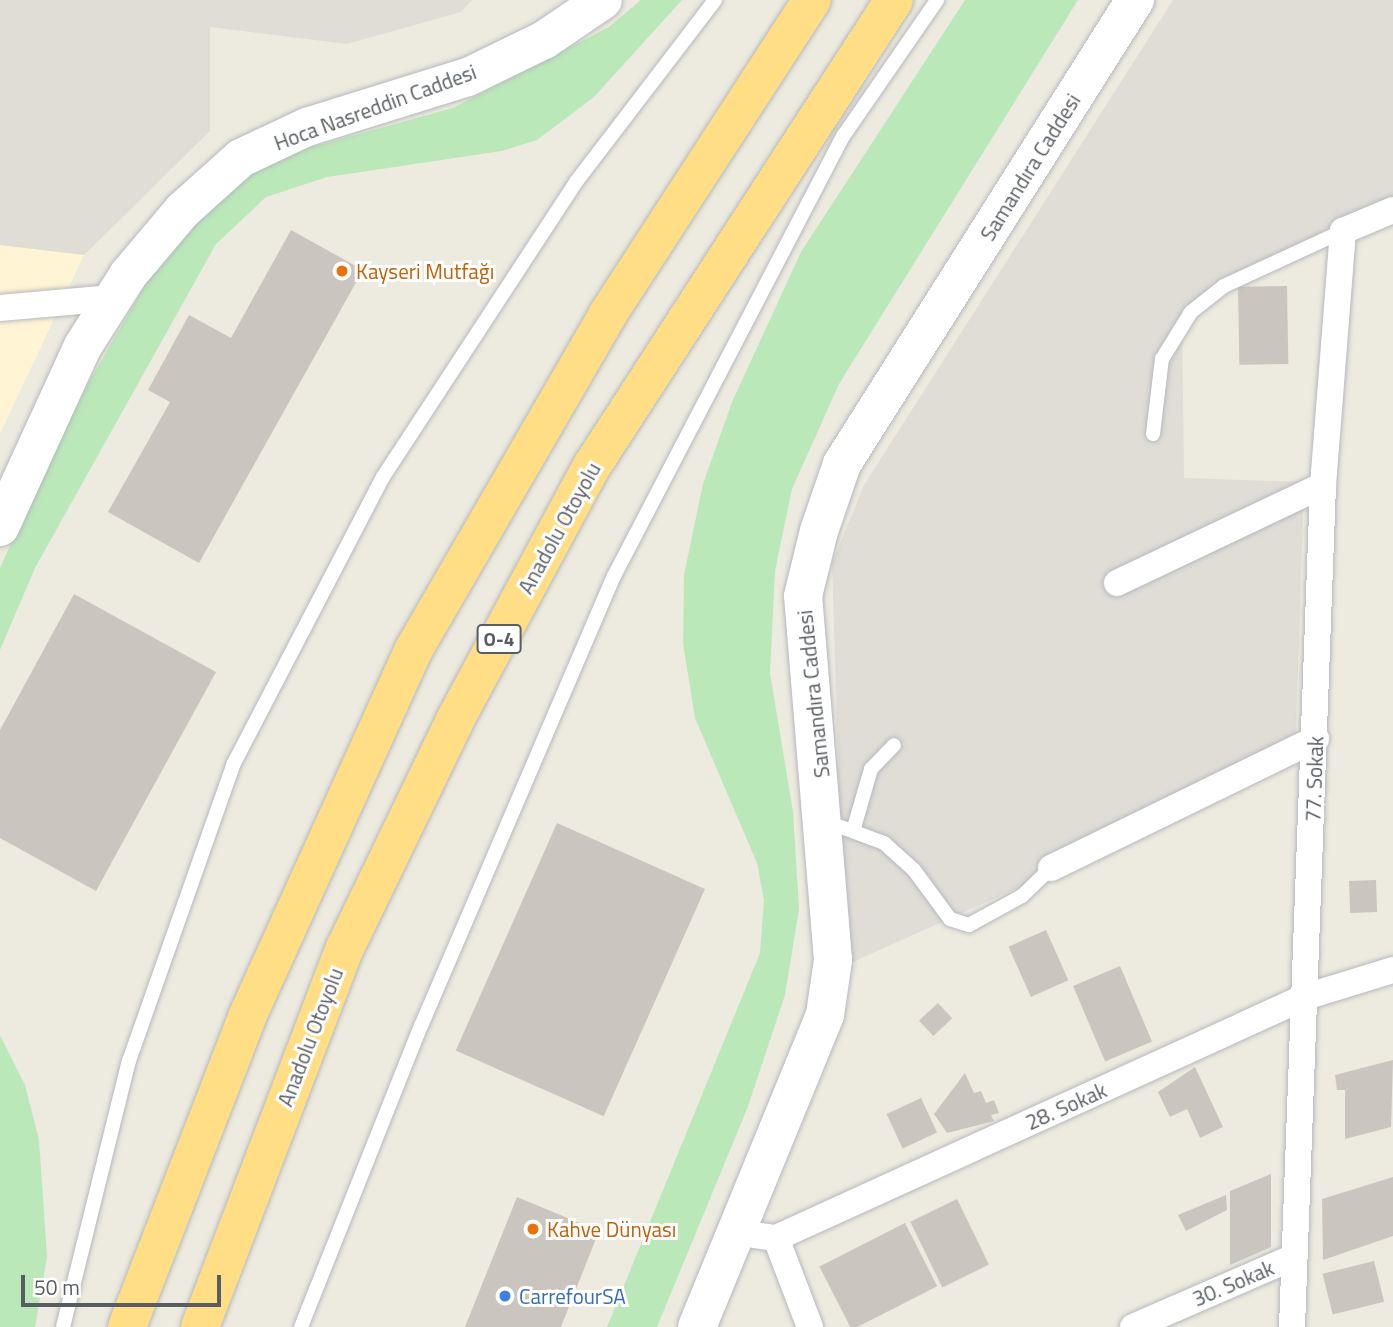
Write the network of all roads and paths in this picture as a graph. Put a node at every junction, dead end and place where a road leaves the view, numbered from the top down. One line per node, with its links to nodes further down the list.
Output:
1 (603, 0): 9 (main road, Hoca Nasreddin Caddesi)
2 (715, 0): 23 (lane)
3 (812, 0): 24 (highway)
4 (894, 0): 25 (highway, Anadolu Otoyolu / O-4)
5 (937, 0): 26 (lane)
6 (1135, 0): 17 (main road, Samandıra Caddesi)
7 (1393, 210): 8 (street)
8 (1343, 231): 11 (lane); 12 (street, 77. Sokak)
9 (113, 298): 10 (street); 13 (main road, Hoca Nasreddin Caddesi)
10 (0, 308)
11 (1153, 434)
12 (1323, 485): 14 (street); 15 (street, 77. Sokak)
13 (0, 527)
14 (1117, 583)
15 (1316, 739): 18 (street); 20 (street, 77. Sokak)
16 (894, 745): 17 (lane)
17 (839, 826): 18 (lane); 21 (main road, Samandıra Caddesi)
18 (1051, 868)
19 (1393, 970): 20 (street, 28. Sokak)
20 (1305, 997): 21 (street, 28. Sokak); 22 (street, 77. Sokak)
21 (758, 1236): 27 (main road, Samandıra Caddesi); 28 (street)
22 (1294, 1256): 29 (street, 30. Sokak); 30 (street, 77. Sokak)
23 (62, 1327)
24 (127, 1327)
25 (200, 1327)
26 (301, 1327)
27 (697, 1327)
28 (810, 1327)
29 (1132, 1327)
30 (1292, 1327)

